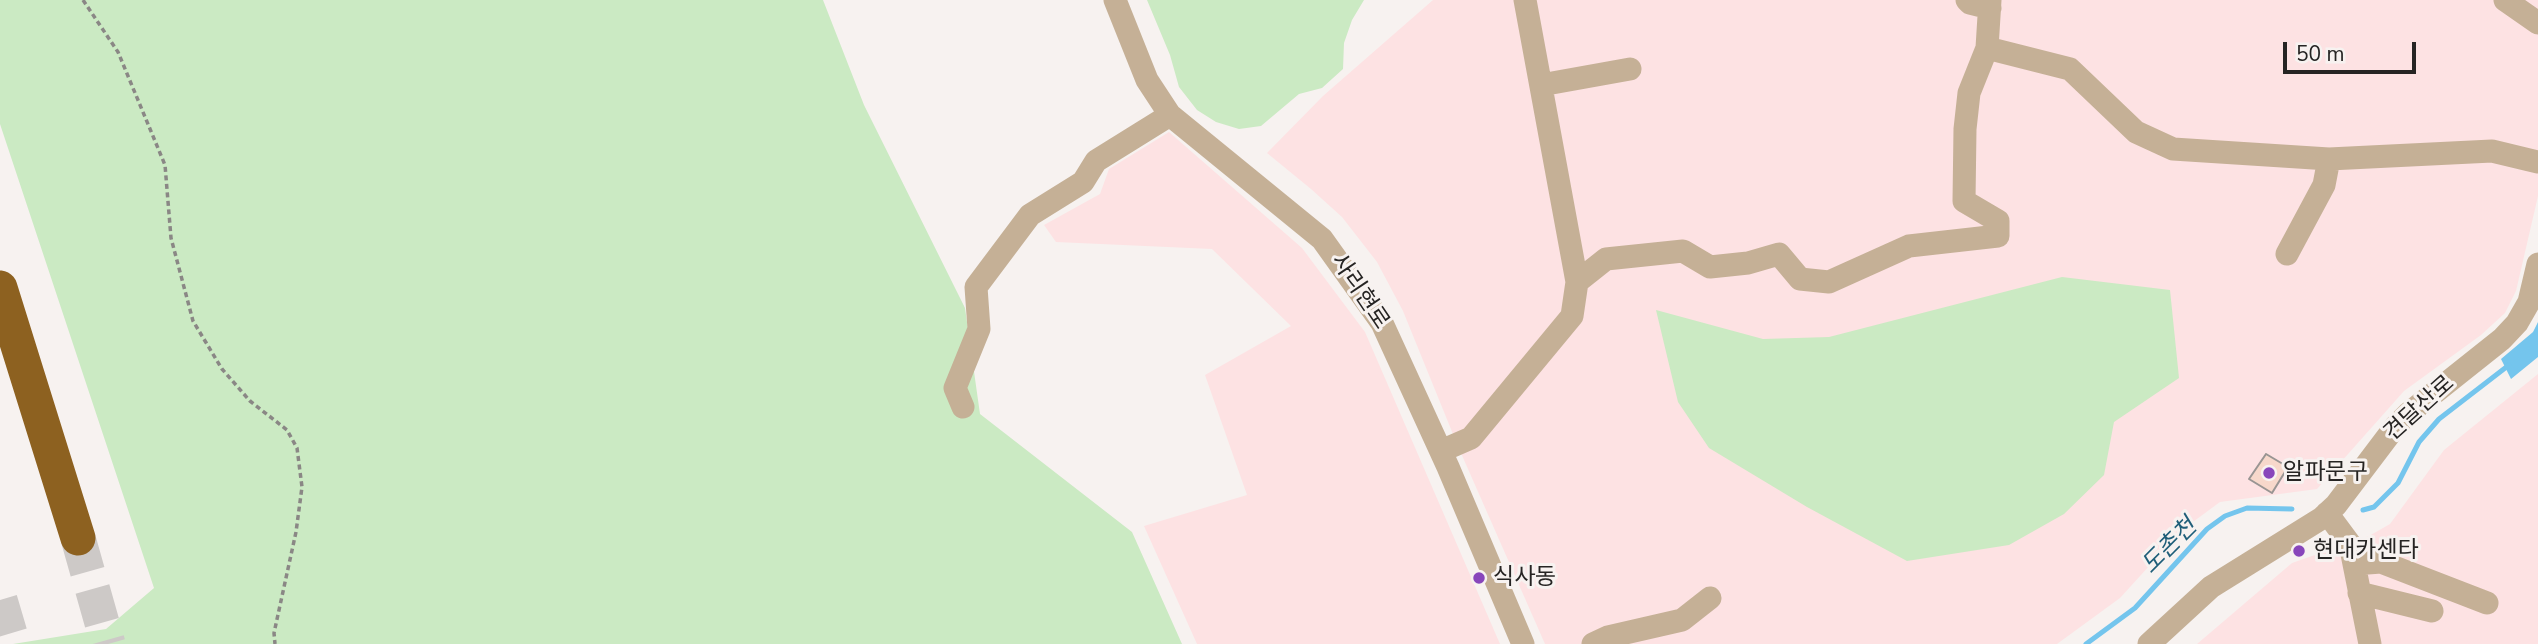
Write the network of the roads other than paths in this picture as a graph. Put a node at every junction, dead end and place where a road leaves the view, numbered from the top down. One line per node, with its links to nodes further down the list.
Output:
1 (1115, 0): 10 (street, 사리현로)
2 (1525, 0): 9 (street)
3 (1967, 0): 5 (street)
4 (2505, 0): 6 (street)
5 (1990, 4): 7 (street)
6 (2534, 13)
7 (1987, 48): 11 (street); 15 (street)
8 (1630, 69): 9 (street)
9 (1541, 85): 15 (street)
10 (1170, 115): 17 (street); 18 (street, 사리현로)
11 (2329, 159): 12 (street); 13 (street)
12 (2538, 162)
13 (2287, 254)
14 (2538, 264): 19 (street, 견달산로)
15 (1577, 282): 18 (street)
16 (0, 288): 20 (highway)
17 (963, 407)
18 (1441, 451): 26 (street, 사리현로)
19 (2327, 513): 21 (street); 28 (street, 견달산로)
20 (78, 538)
21 (2354, 564): 22 (street); 24 (street)
22 (2359, 593): 25 (street); 29 (street)
23 (1710, 598): 27 (street)
24 (2487, 603)
25 (2432, 611)
26 (1523, 644)
27 (1593, 644)
28 (2148, 644)
29 (2370, 644)

